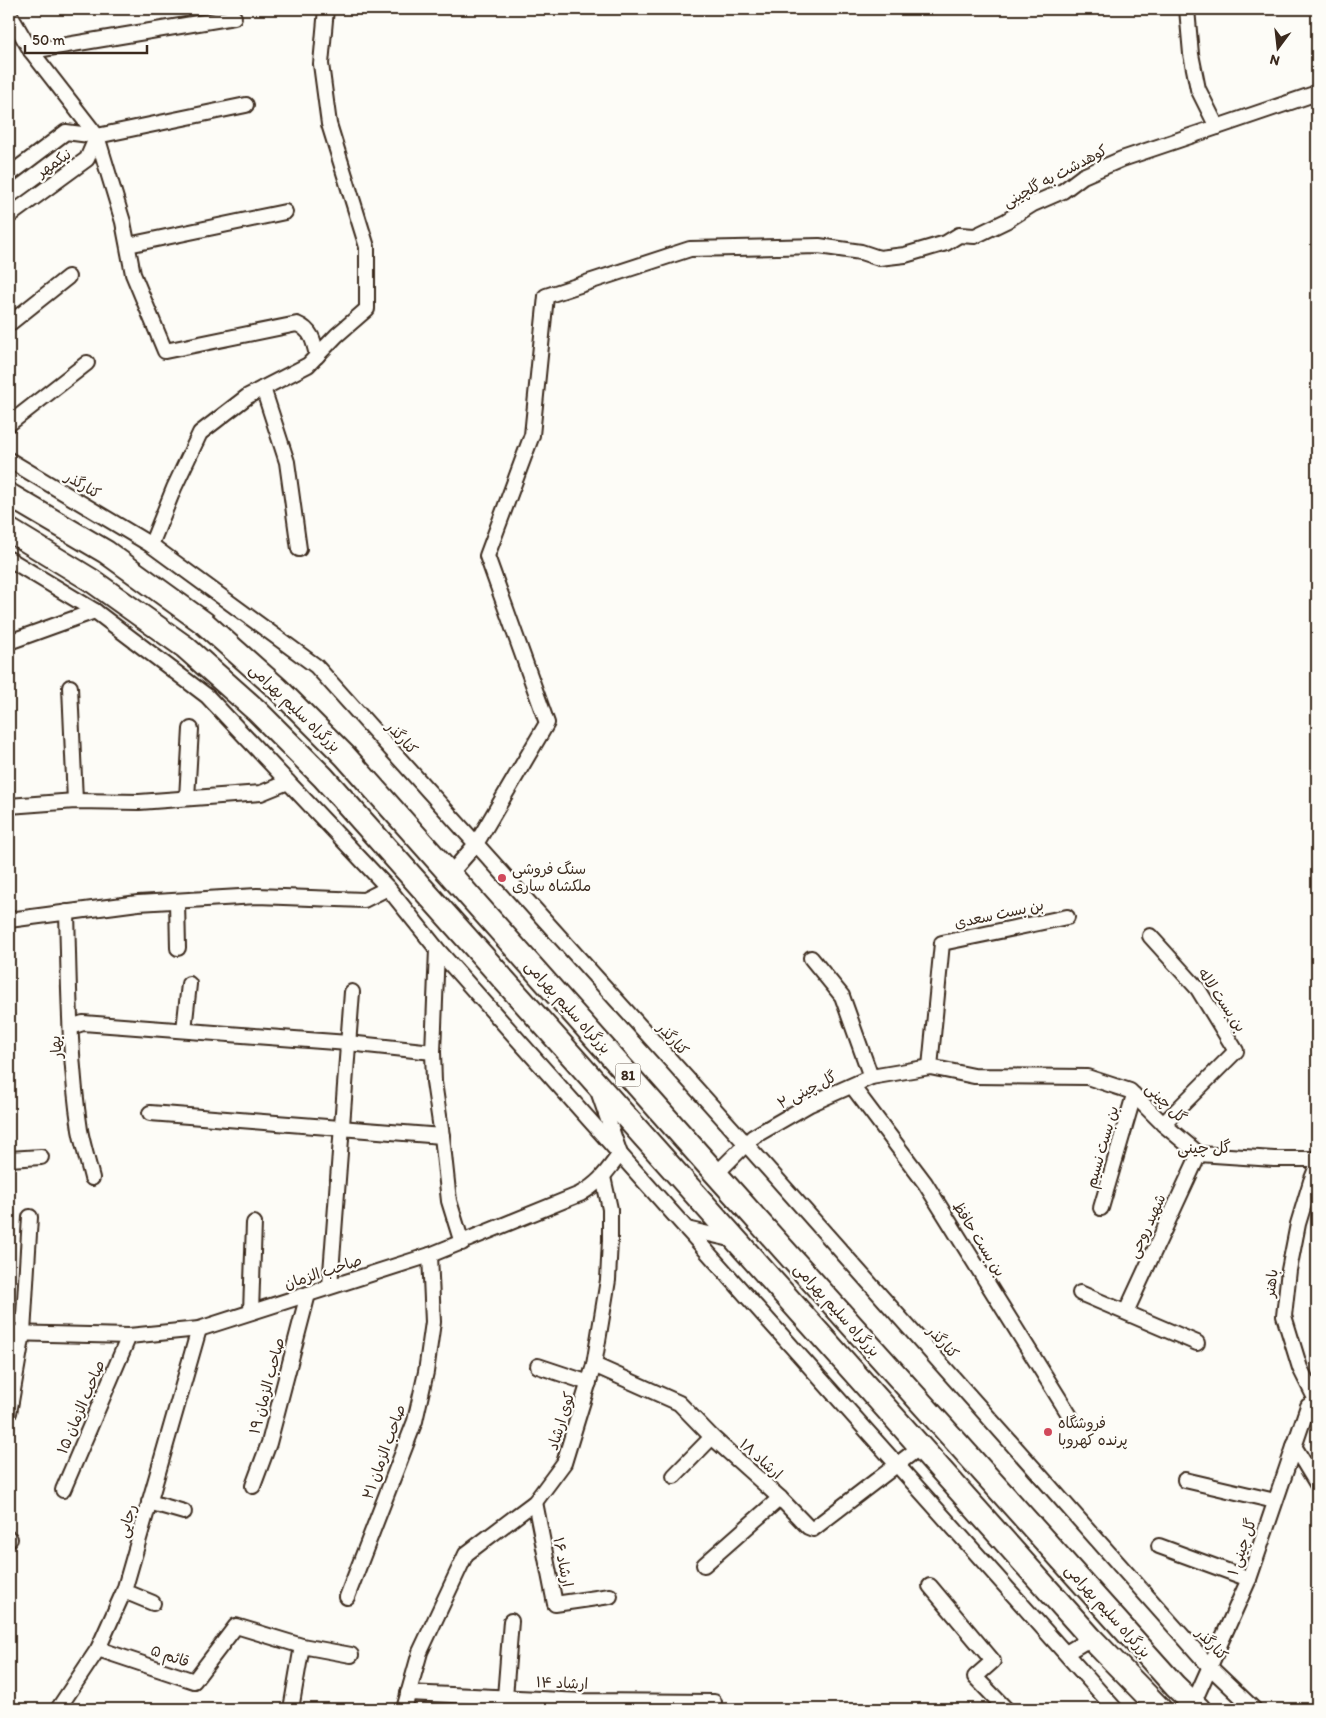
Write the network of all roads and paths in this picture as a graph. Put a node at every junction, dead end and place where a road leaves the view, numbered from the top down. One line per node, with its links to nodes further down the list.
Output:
1 (326, 9): 16 (street)
2 (1187, 9): 8 (street)
3 (9, 13): 5 (street)
4 (234, 17): 5 (street)
5 (31, 51): 9 (street)
6 (1317, 93): 8 (street, کوهدشت به گلچینی)
7 (246, 105): 9 (street)
8 (1217, 127): 34 (street, کوهدشت به گلچینی)
9 (97, 136): 10 (street, نیکمهر); 12 (street, نیکمهر); 13 (street)
10 (9, 175)
11 (285, 212): 13 (street)
12 (9, 216)
13 (128, 245): 16 (street)
14 (68, 277): 15 (street)
15 (9, 324)
16 (317, 356): 18 (street)
17 (87, 363): 19 (street)
18 (263, 388): 23 (street); 24 (street)
19 (9, 424)
20 (9, 460): 23 (street, کنارگذر)
21 (9, 495): 35 (highway, بزرگراه سلیم بهرامی / 81)
22 (9, 530): 53 (highway, بزرگراه سلیم بهرامی / 81)
23 (151, 545): 34 (street, کنارگذر)
24 (299, 549)
25 (9, 559): 26 (street)
26 (95, 611): 27 (street); 30 (street)
27 (9, 642)
28 (70, 687): 32 (street)
29 (191, 729): 31 (street)
30 (288, 782): 31 (street); 36 (street)
31 (187, 798): 32 (street)
32 (75, 801): 33 (street)
33 (9, 806)
34 (476, 844): 35 (street); 60 (street, کنارگذر)
35 (450, 874): 67 (highway, بزرگراه سلیم بهرامی / 81)
36 (388, 888): 37 (street); 43 (street)
37 (177, 901): 38 (street); 42 (street)
38 (67, 912): 40 (street); 47 (street, بهار)
39 (1067, 916): 51 (street, بن بست سعدی)
40 (9, 920)
41 (1150, 936): 57 (street, بن بست لاله)
42 (178, 948)
43 (437, 949): 50 (street); 61 (street)
44 (811, 958): 52 (street)
45 (189, 984): 48 (street)
46 (352, 992): 49 (street)
47 (71, 1027): 48 (street); 68 (street, بهار)
48 (184, 1030): 49 (street)
49 (348, 1043): 50 (street); 58 (street)
50 (433, 1052): 59 (street)
51 (930, 1067): 52 (street, گل چینی ۲); 55 (street, گل چینی)
52 (871, 1078): 54 (street, گل چینی ۲)
53 (595, 1084): 61 (street); 74 (highway, بزرگراه سلیم بهرامی / 81)
54 (852, 1086): 60 (street, گل چینی ۲); 92 (street, بن بست حافظ)
55 (1134, 1095): 57 (street, گل چینی); 70 (street, بن بست نسیم)
56 (150, 1113): 58 (street)
57 (1164, 1124): 62 (street, گل چینی)
58 (342, 1129): 59 (street); 77 (street)
59 (442, 1136): 75 (street)
60 (746, 1144): 67 (street, گل چینی ۲); 121 (street, کنارگذر)
61 (620, 1154): 69 (street, صاحب الزمان); 73 (street)
62 (1198, 1154): 65 (street); 81 (street, شهید روحی)
63 (41, 1157): 64 (street)
64 (9, 1159)
65 (1317, 1159)
66 (1317, 1166): 90 (street, باهنر)
67 (716, 1174): 126 (highway, بزرگراه سلیم بهرامی / 81)
68 (92, 1178)
69 (603, 1178): 75 (street, صاحب الزمان); 87 (street, کوی ارشاد)
70 (1101, 1208)
71 (30, 1217): 84 (street)
72 (254, 1223): 80 (street)
73 (687, 1229): 74 (street); 96 (street)
74 (735, 1240): 95 (highway, بزرگراه سلیم بهرامی / 81)
75 (462, 1243): 76 (street, صاحب الزمان)
76 (430, 1255): 77 (street, صاحب الزمان); 113 (street, صاحب الزمان ۲۱)
77 (330, 1286): 79 (street, صاحب الزمان)
78 (1080, 1293): 81 (street)
79 (308, 1294): 80 (street, صاحب الزمان); 100 (street, صاحب الزمان ۱۹)
80 (252, 1312): 82 (street, صاحب الزمان)
81 (1126, 1312): 86 (street)
82 (199, 1329): 85 (street, صاحب الزمان); 104 (street, رجایی)
83 (9, 1332): 84 (street, صاحب الزمان)
84 (23, 1333): 85 (street, صاحب الزمان); 91 (street)
85 (129, 1336): 101 (street, صاحب الزمان ۱۵)
86 (1197, 1343)
87 (594, 1365): 89 (street, کوی ارشاد); 93 (street, ارشاد ۱۸)
88 (538, 1366): 89 (street)
89 (589, 1383): 105 (street, کوی ارشاد)
90 (1317, 1403): 94 (street, گل چینی ۱)
91 (9, 1413)
92 (1070, 1416)
93 (712, 1437): 97 (street); 102 (street, ارشاد ۱۸)
94 (1294, 1446): 99 (street); 103 (street, گل چینی ۱)
95 (920, 1447): 96 (street); 116 (highway, بزرگراه سلیم بهرامی / 81)
96 (898, 1465): 102 (street, ارشاد ۱۸); 119 (street)
97 (674, 1476)
98 (1185, 1480): 103 (street)
99 (1317, 1484)
100 (253, 1486)
101 (63, 1490)
102 (780, 1498): 108 (street)
103 (1276, 1501): 109 (street, گل چینی ۱)
104 (150, 1502): 106 (street); 111 (street, رجایی)
105 (535, 1502): 112 (street, ارشاد ۱۶); 122 (street, کوی ارشاد)
106 (184, 1512)
107 (1158, 1546): 109 (street)
108 (704, 1565)
109 (1249, 1579): 121 (street, گل چینی ۱)
110 (930, 1586): 130 (street)
111 (124, 1592): 114 (street); 118 (street, رجایی)
112 (610, 1596)
113 (347, 1597)
114 (153, 1603)
115 (511, 1622): 123 (street)
116 (1091, 1638): 119 (street); 132 (highway, بزرگراه سلیم بهرامی / 81)
117 (302, 1646): 118 (street, قائم ۵); 120 (street); 128 (street)
118 (98, 1649): 127 (street, رجایی)
119 (1066, 1653): 131 (street)
120 (351, 1656)
121 (1210, 1667): 126 (street, گل چینی ۱); 133 (street, کنارگذر)
122 (408, 1693): 123 (street, ارشاد ۱۴); 129 (street, کوی ارشاد)
123 (505, 1697): 125 (street, ارشاد ۱۴)
124 (714, 1702): 125 (street, ارشاد ۱۴)
125 (640, 1705)
126 (1196, 1707)
127 (58, 1709)
128 (293, 1709)
129 (404, 1709)
130 (1006, 1709)
131 (1116, 1709)
132 (1160, 1709)
133 (1254, 1709)

